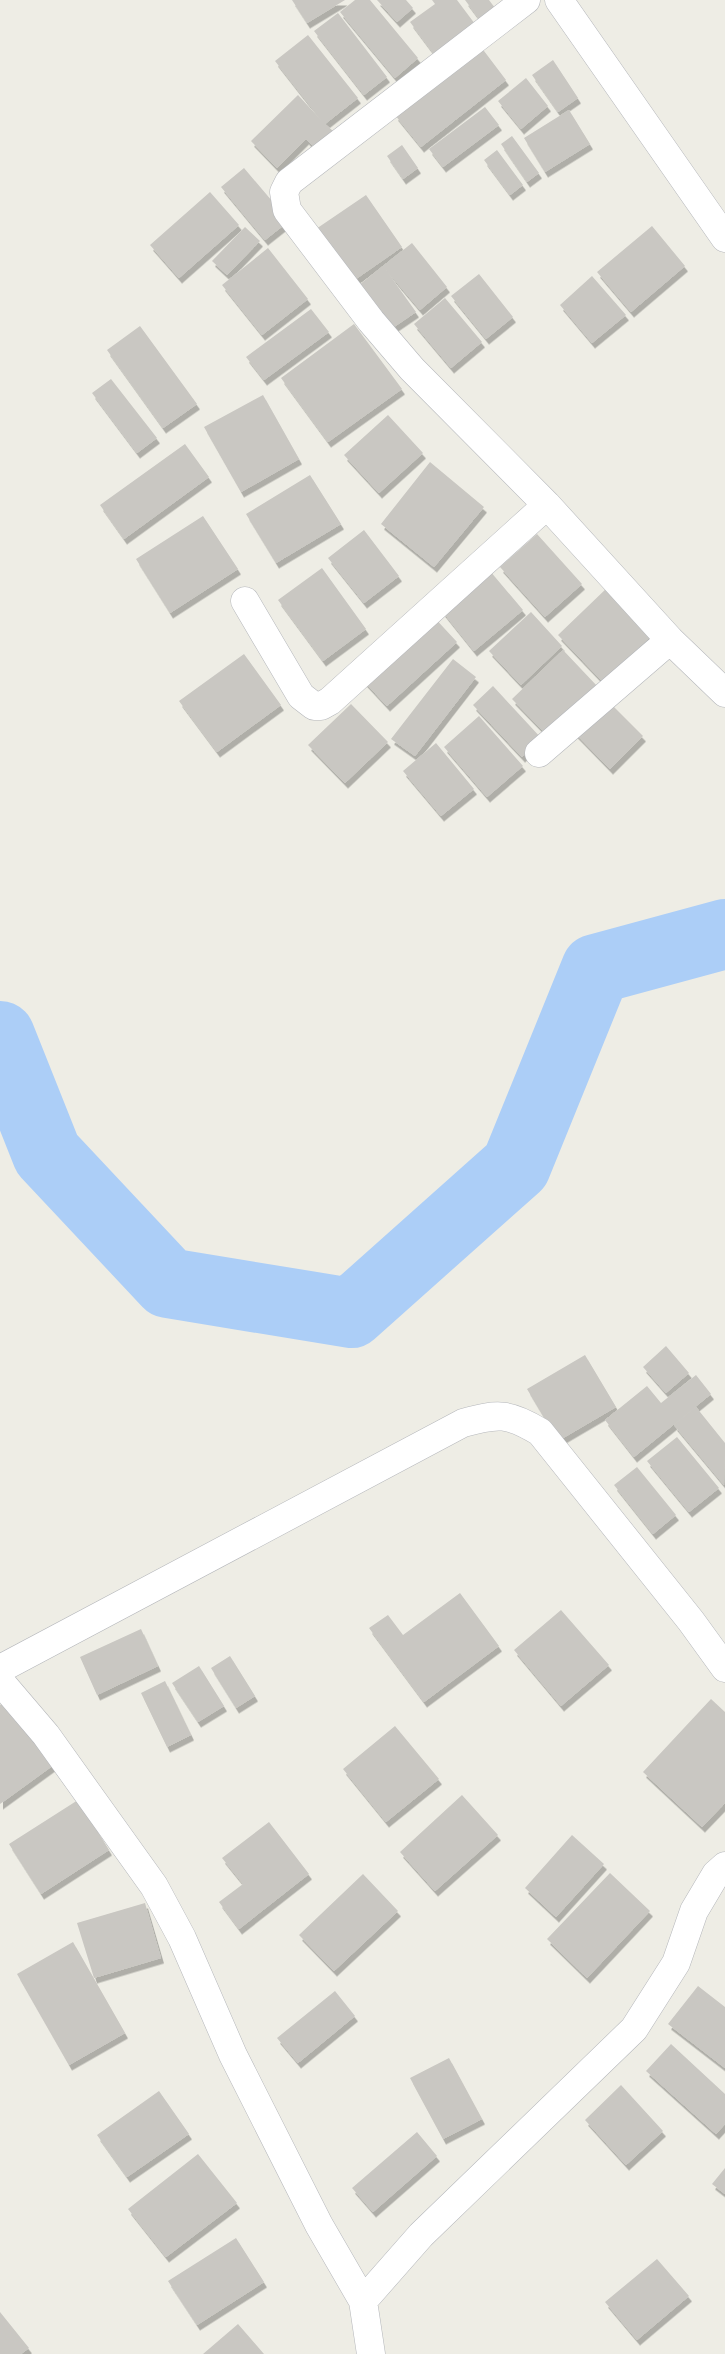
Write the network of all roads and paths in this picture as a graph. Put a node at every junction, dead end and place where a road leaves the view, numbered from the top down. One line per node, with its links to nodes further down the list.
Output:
1 (526, 0): 4 (street)
2 (559, 0): 3 (street)
3 (725, 238)
4 (547, 505): 5 (street); 6 (street)
5 (245, 601)
6 (670, 640): 7 (street); 8 (street)
7 (725, 693)
8 (538, 753)
9 (725, 1668): 10 (street)
10 (0, 1669)
11 (0, 1681): 13 (street)
12 (725, 1866): 13 (street)
13 (363, 2301): 14 (street)
14 (371, 2354)

